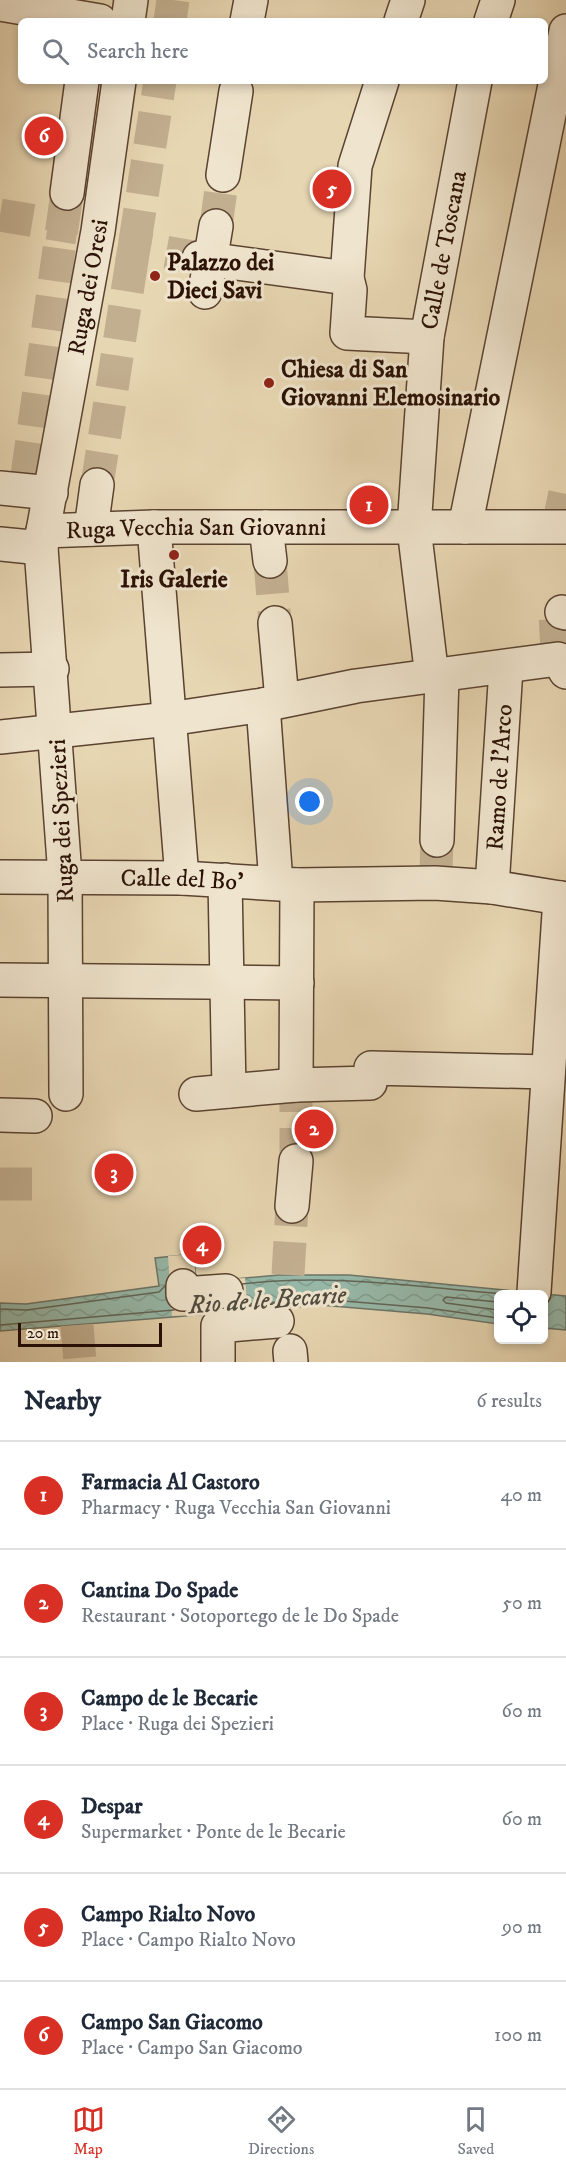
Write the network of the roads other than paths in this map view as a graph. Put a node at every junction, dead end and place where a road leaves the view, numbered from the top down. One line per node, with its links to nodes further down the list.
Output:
1 (130, 0): 7 (street)
2 (251, 0): 8 (street)
3 (408, 0): 9 (street)
4 (498, 0): 10 (street)
5 (0, 4): 6 (street)
6 (81, 18)
7 (128, 18)
8 (248, 18)
9 (402, 18)
10 (492, 18)
11 (566, 31): 28 (street)
12 (82, 84): 18 (street)
13 (119, 84): 25 (street, Ruga dei Oresi)
14 (381, 84): 21 (street)
15 (474, 84): 23 (street, Calle de Toscana)
16 (236, 91): 17 (street)
17 (223, 175)
18 (68, 193)
19 (216, 226): 20 (street)
20 (205, 258): 21 (street); 22 (street)
21 (348, 284): 23 (street)
22 (205, 292)
23 (427, 337): 30 (street, Calle de Toscana)
24 (97, 485): 31 (street)
25 (25, 487): 32 (street, Ruga Vecchia San Giovanni)
26 (154, 527): 27 (street, Ruga Vecchia San Giovanni); 31 (street, Ruga Vecchia San Giovanni); 42 (street)
27 (266, 527): 30 (street, Ruga Vecchia San Giovanni); 34 (street)
28 (465, 527): 29 (street, Ruga Vecchia San Giovanni); 30 (street, Ruga Vecchia San Giovanni)
29 (566, 527)
30 (414, 528): 40 (street, Calle de Toscana)
31 (91, 529): 32 (street, Ruga Vecchia San Giovanni)
32 (42, 539): 33 (street); 38 (street, Ruga dei Spezieri)
33 (0, 544)
34 (270, 561)
35 (275, 623): 41 (street)
36 (560, 661): 37 (street)
37 (506, 668): 40 (street); 51 (street, Ramo de l'Arco)
38 (52, 669): 39 (street); 43 (street, Ruga dei Spezieri)
39 (0, 670)
40 (437, 677): 41 (street); 45 (street, Calle de Toscana)
41 (272, 703): 42 (street); 50 (street)
42 (169, 719): 43 (street); 48 (street)
43 (56, 733): 44 (street); 47 (street, Ruga dei Spezieri)
44 (0, 737)
45 (436, 864): 50 (street, Calle del Bo'); 51 (street, Calle del Bo')
46 (0, 869): 47 (street, Calle del Bo')
47 (65, 876): 48 (street, Calle del Bo'); 53 (street, Ruga dei Spezieri)
48 (182, 878): 49 (street, Calle del Bo')
49 (225, 880): 50 (street, Calle del Bo'); 55 (street)
50 (286, 884): 56 (street)
51 (492, 887): 52 (street, Calle del Bo')
52 (563, 899): 57 (street)
53 (68, 979): 54 (street); 55 (street); 60 (street, Ruga dei Spezieri)
54 (0, 980)
55 (228, 982): 56 (street); 59 (street)
56 (297, 983): 58 (street)
57 (554, 1065): 58 (street); 67 (street)
58 (296, 1085): 59 (street)
59 (229, 1091): 61 (street)
60 (66, 1094)
61 (196, 1094)
62 (0, 1115): 63 (street)
63 (35, 1116)
64 (296, 1161): 65 (street)
65 (292, 1206)
66 (183, 1286): 68 (street)
67 (534, 1290)
68 (226, 1291)
69 (277, 1321): 70 (street)
70 (218, 1362)

